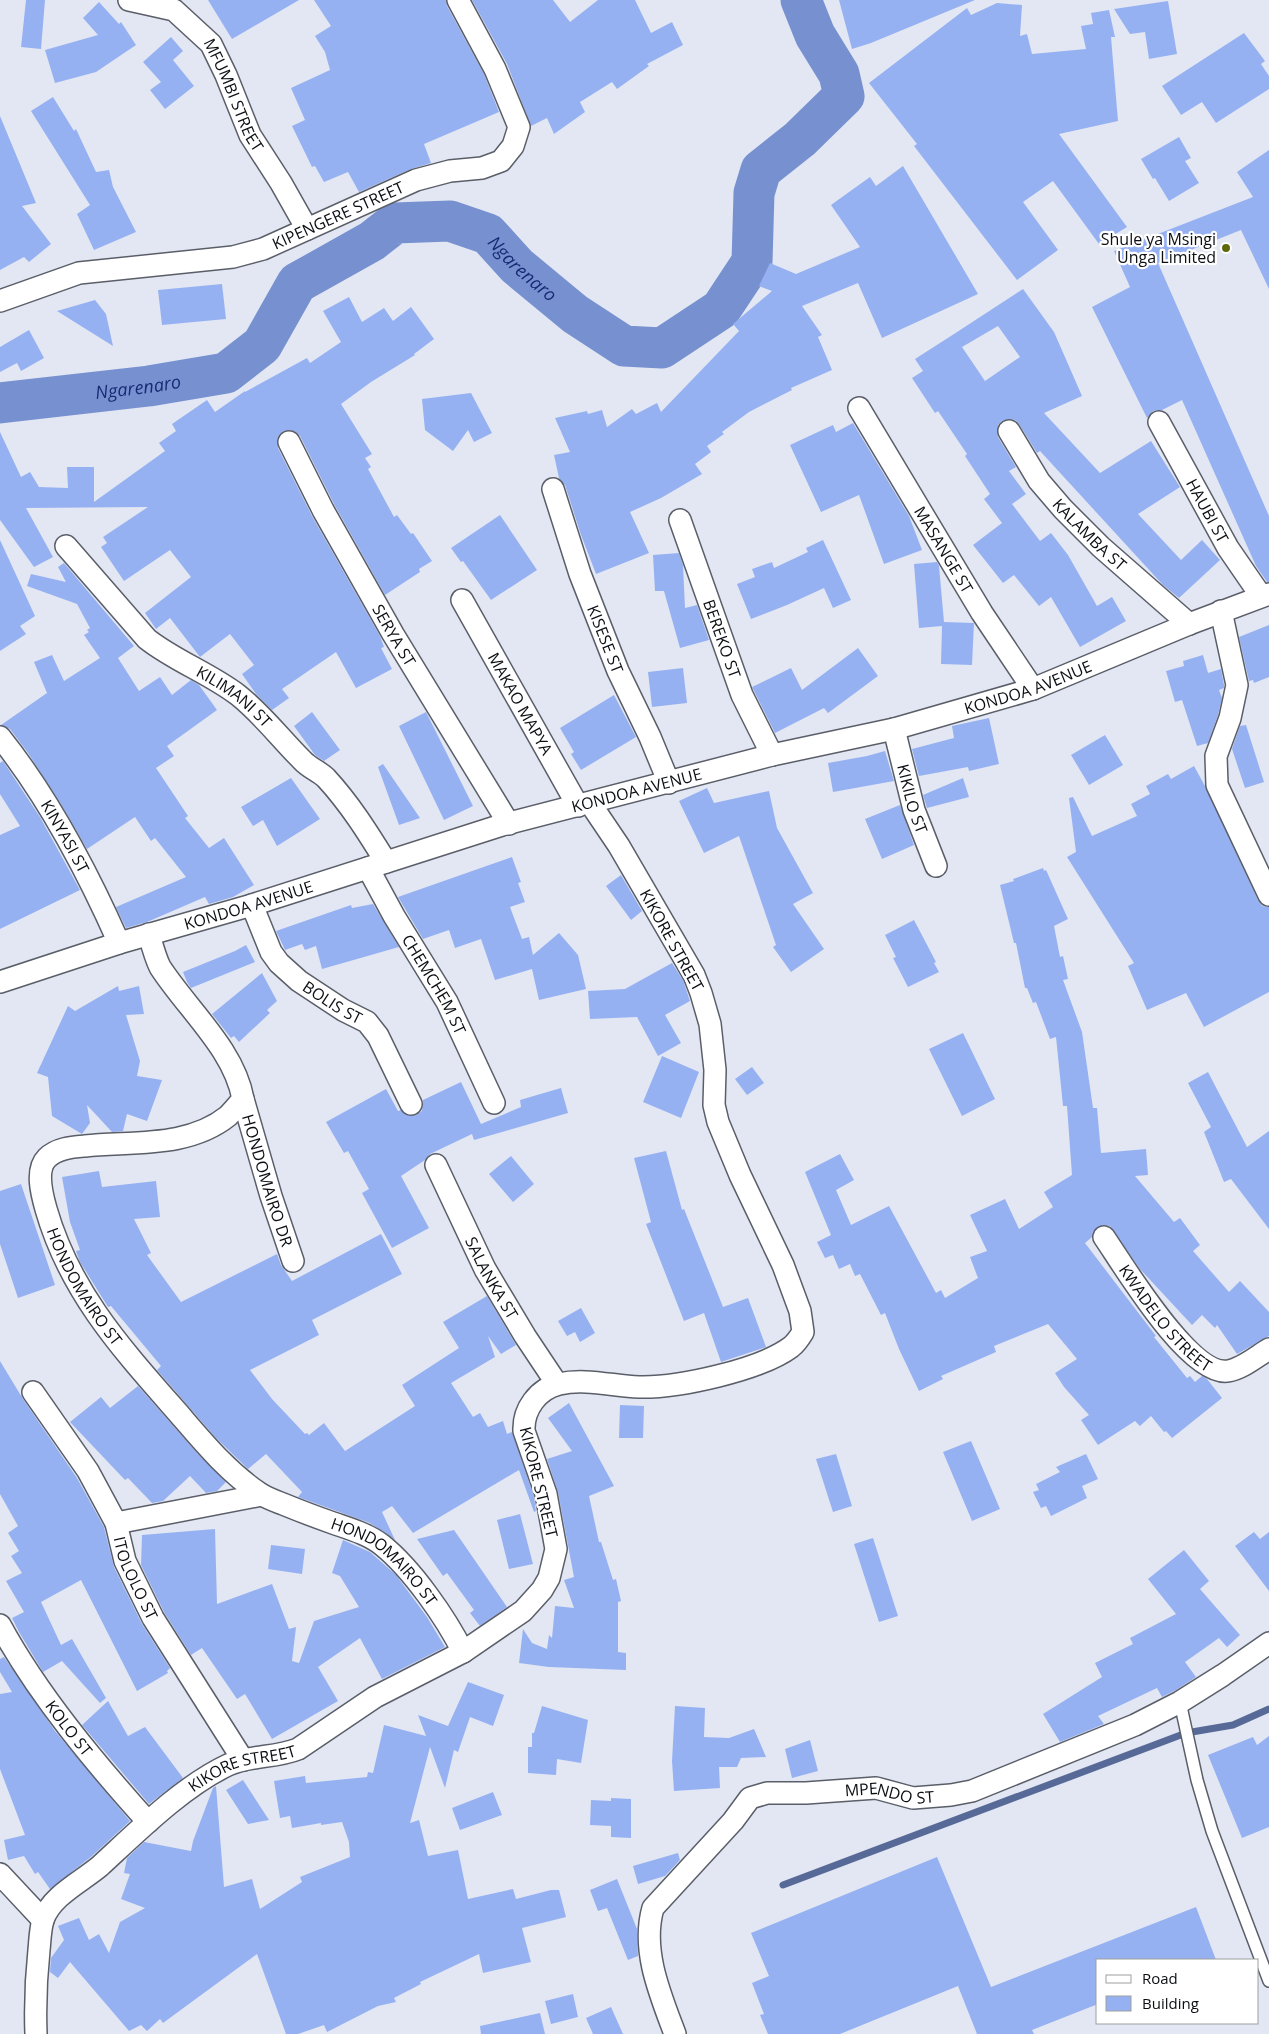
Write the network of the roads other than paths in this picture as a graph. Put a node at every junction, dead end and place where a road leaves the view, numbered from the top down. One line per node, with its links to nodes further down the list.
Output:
1 (129, 0): 3 (street, MFUMBI STREET)
2 (458, 0): 3 (street, KIPENGERE STREET)
3 (307, 229): 4 (street, KIPENGERE STREET)
4 (0, 302)
5 (860, 408): 16 (street, MASANGE ST)
6 (1159, 422): 12 (street, HAUBI ST)
7 (1010, 431): 15 (street, KALAMBA ST)
8 (289, 442): 22 (street, SERYA ST)
9 (554, 489): 20 (street, KISESE ST)
10 (680, 520): 19 (street, BEREKO ST)
11 (66, 546): 23 (street, KILIMANI ST)
12 (1265, 595): 14 (street, KONDOA AVENUE)
13 (462, 600): 21 (street, MAKAO MAPYA)
14 (1221, 611): 15 (street, KONDOA AVENUE); 25 (street)
15 (1188, 624): 16 (street, KONDOA AVENUE)
16 (1033, 689): 17 (street, KONDOA AVENUE)
17 (894, 729): 19 (street, KONDOA AVENUE); 24 (street, KIKILO ST)
18 (0, 737): 28 (street, KINYASI ST)
19 (772, 755): 20 (street, KONDOA AVENUE)
20 (669, 783): 21 (street, KONDOA AVENUE)
21 (584, 804): 22 (street, KONDOA AVENUE); 37 (street, KIKORE STREET)
22 (509, 824): 23 (street, KONDOA AVENUE)
23 (377, 865): 26 (street, KONDOA AVENUE); 31 (street, CHEMCHEM ST)
24 (936, 866)
25 (1269, 895)
26 (252, 905): 27 (street, KONDOA AVENUE); 32 (street, BOLIS ST)
27 (149, 934): 28 (street, KONDOA AVENUE); 30 (street)
28 (119, 943): 29 (street, KONDOA AVENUE)
29 (0, 982)
30 (242, 1099): 35 (street, HONDOMAIRO DR); 39 (street, HONDOMAIRO ST)
31 (494, 1103)
32 (412, 1104)
33 (436, 1165): 37 (street, SALANKA ST)
34 (1104, 1236): 36 (street, KWADELO STREET)
35 (293, 1261)
36 (1269, 1349)
37 (557, 1384): 43 (street, KIKORE STREET)
38 (33, 1392): 40 (street, ITOLOLO ST)
39 (262, 1495): 40 (street); 43 (street, HONDOMAIRO ST)
40 (116, 1523): 45 (street, ITOLOLO ST)
41 (0, 1625): 46 (street, KOLO ST)
42 (1269, 1643): 44 (street, MPENDO ST)
43 (463, 1652): 45 (street, KIKORE STREET)
44 (1180, 1702): 49 (lane); 51 (street, MPENDO ST)
45 (243, 1760): 46 (street, KIKORE STREET)
46 (148, 1822): 48 (street, KIKORE STREET)
47 (0, 1874): 48 (street)
48 (43, 1920): 50 (street)
49 (1269, 1981)
50 (36, 2034)
51 (675, 2034)

